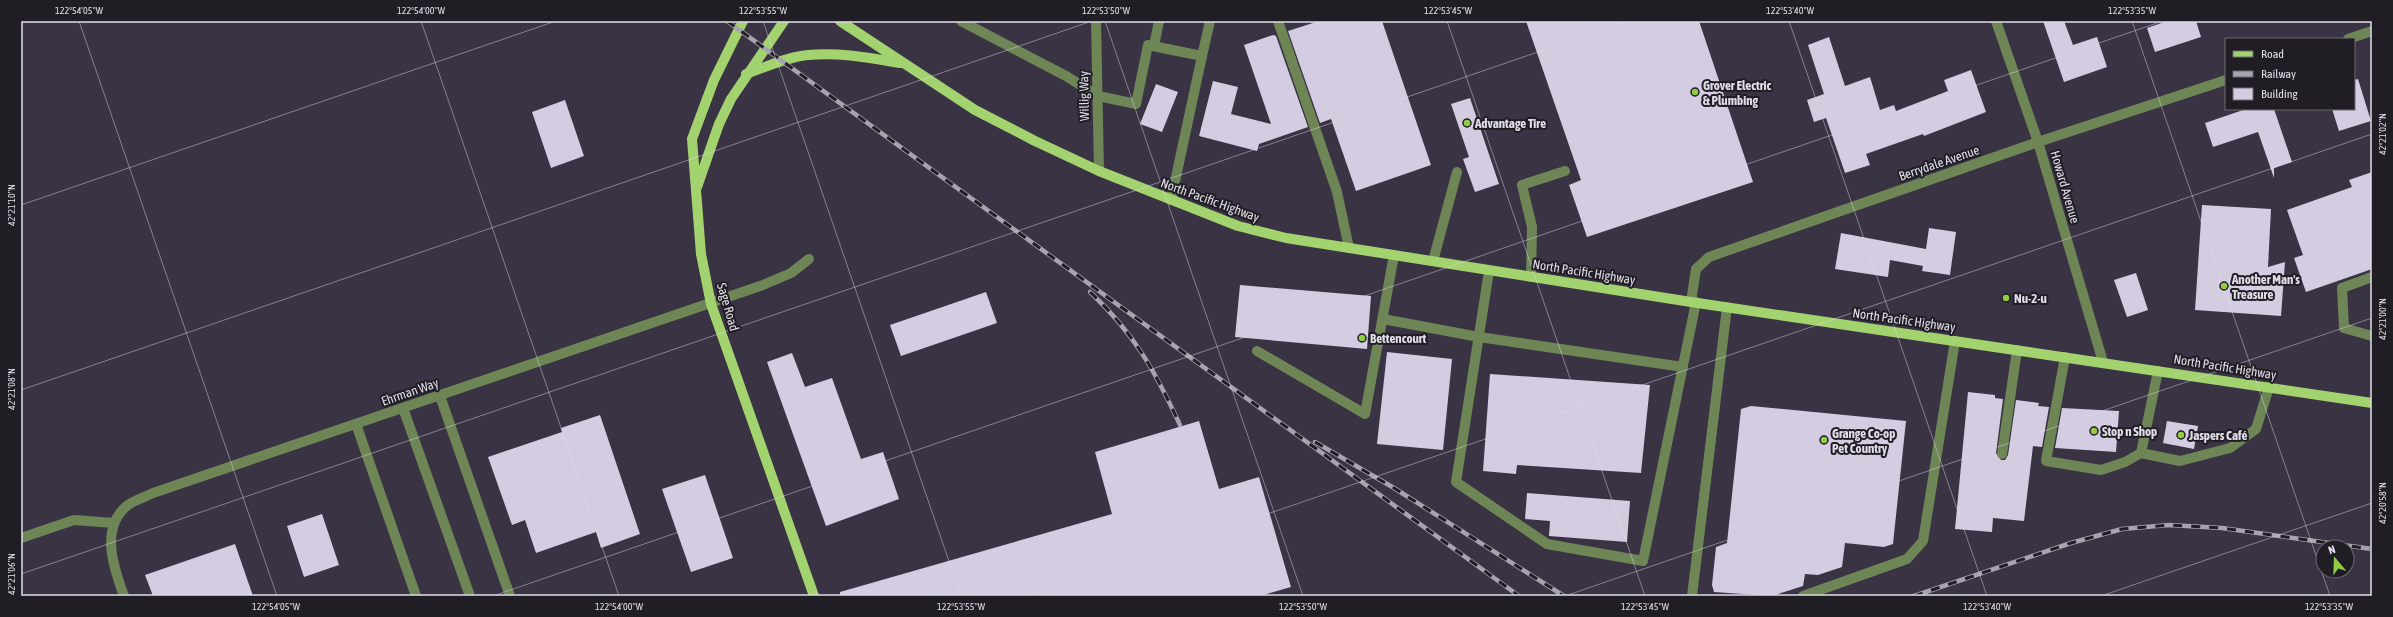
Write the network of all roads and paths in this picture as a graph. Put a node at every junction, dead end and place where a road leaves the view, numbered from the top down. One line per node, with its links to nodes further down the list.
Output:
1 (743, 21): 22 (main road, Sage Road)
2 (784, 21): 15 (main road)
3 (840, 21): 14 (main road, North Pacific Highway)
4 (961, 21): 17 (street)
5 (1096, 21): 17 (street, Willig Way)
6 (1159, 21): 12 (street)
7 (1210, 21): 13 (street)
8 (1278, 21): 24 (street)
9 (1996, 21): 18 (street, Howard Avenue)
10 (2372, 31): 11 (street)
11 (2351, 38)
12 (1154, 46): 13 (street); 17 (street)
13 (1202, 56): 23 (street)
14 (907, 64): 15 (main road); 19 (main road, North Pacific Highway)
15 (746, 74): 22 (main road)
16 (2225, 80): 18 (street, Berrydale Avenue)
17 (1098, 96): 19 (street, Willig Way)
18 (2038, 142): 31 (street, Berrydale Avenue); 41 (street, Howard Avenue)
19 (1099, 171): 23 (main road, North Pacific Highway)
20 (1565, 171): 29 (street)
21 (1457, 172): 27 (street)
22 (697, 189): 32 (main road, Sage Road)
23 (1171, 200): 24 (main road, North Pacific Highway)
24 (1349, 248): 25 (main road, North Pacific Highway)
25 (1394, 255): 27 (main road, North Pacific Highway); 34 (street)
26 (809, 259): 32 (street, Ehrman Way)
27 (1433, 261): 28 (main road, North Pacific Highway)
28 (1489, 270): 29 (main road, North Pacific Highway); 36 (street)
29 (1531, 277): 31 (main road, North Pacific Highway)
30 (2372, 277): 35 (street)
31 (1694, 302): 33 (main road, North Pacific Highway); 42 (street, Berrydale Avenue)
32 (711, 304): 45 (street, Ehrman Way); 57 (main road, Sage Road)
33 (1727, 307): 37 (main road, North Pacific Highway); 58 (street)
34 (1383, 319): 36 (street); 39 (street)
35 (2372, 336)
36 (1479, 337): 42 (street); 42 (street, Berrydale Avenue)
37 (1955, 341): 38 (main road, North Pacific Highway); 59 (street)
38 (2017, 350): 40 (main road, North Pacific Highway); 50 (street)
39 (1257, 351)
40 (2065, 357): 41 (main road, North Pacific Highway); 49 (street)
41 (2103, 362): 43 (main road, North Pacific Highway)
42 (1682, 367)
43 (2158, 370): 44 (main road, North Pacific Highway); 49 (street)
44 (2270, 387): 46 (main road, North Pacific Highway); 49 (street)
45 (440, 396): 47 (street, Ehrman Way); 56 (street)
46 (2372, 403)
47 (403, 408): 48 (street, Ehrman Way); 55 (street)
48 (356, 424): 51 (street, Ehrman Way); 54 (street)
49 (2142, 453)
50 (2002, 454)
51 (114, 523): 52 (street); 53 (street)
52 (21, 538)
53 (124, 596)
54 (416, 596)
55 (470, 596)
56 (510, 596)
57 (814, 596)
58 (1692, 596)
59 (1802, 596)

